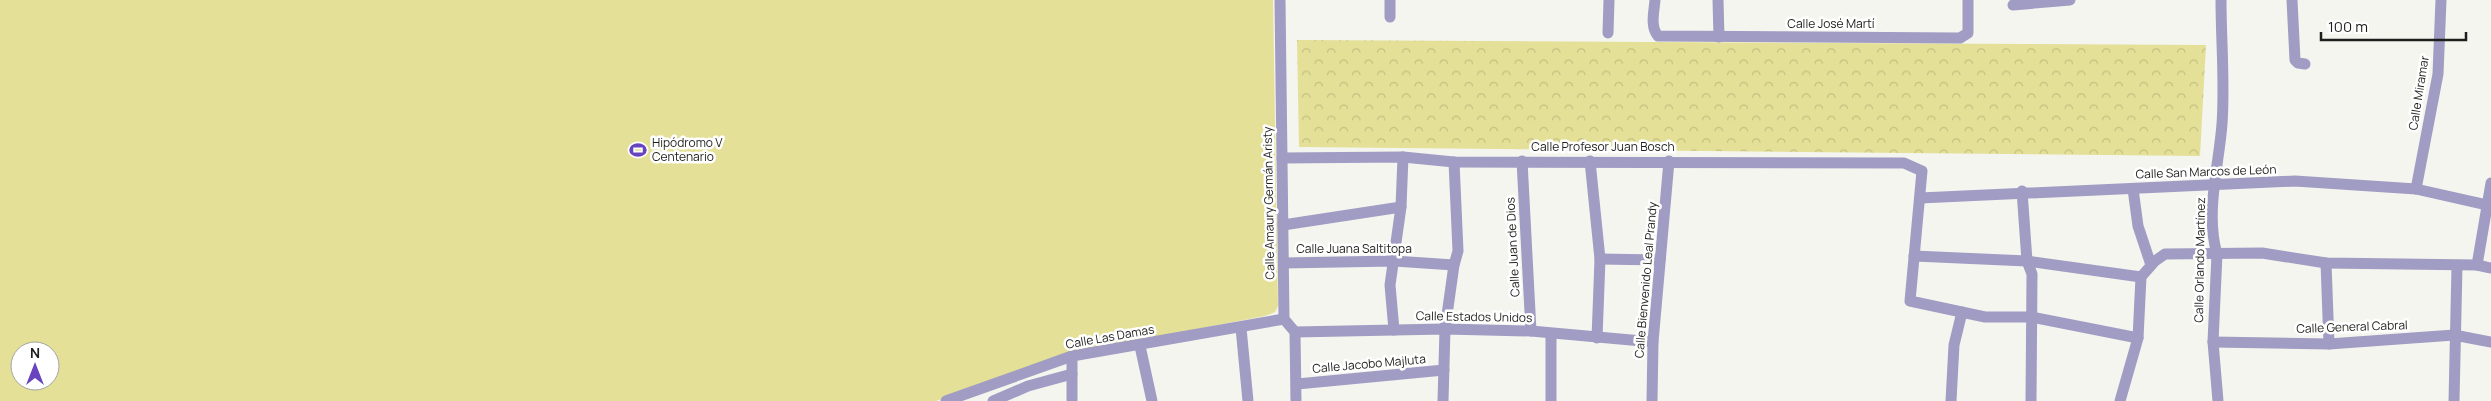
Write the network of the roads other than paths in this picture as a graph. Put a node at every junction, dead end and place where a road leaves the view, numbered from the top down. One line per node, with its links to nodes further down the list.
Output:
1 (1280, 0): 17 (street, Calle Amaury Germán Aristy)
2 (1390, 0): 12 (street)
3 (1609, 0): 13 (street)
4 (1654, 0): 14 (street, Calle José Martí)
5 (1718, 0): 14 (street)
6 (1968, 0): 14 (street, Calle José Martí)
7 (2070, 0): 11 (street)
8 (2220, 0): 22 (street, Calle Orlando Martínez)
9 (2292, 0): 15 (street)
10 (2441, 0): 25 (street, Calle Miramar)
11 (2013, 5)
12 (1390, 17)
13 (1608, 33)
14 (1719, 37)
15 (2305, 64)
16 (1403, 157): 17 (street, Calle Profesor Juan Bosch); 21 (street, Calle Profesor Juan Bosch); 29 (street)
17 (1282, 158): 30 (street, Calle Amaury Germán Aristy)
18 (1522, 161): 19 (street, Calle Profesor Juan Bosch); 21 (street, Calle Profesor Juan Bosch); 52 (street, Calle Juan de Dios)
19 (1590, 161): 20 (street, Calle Profesor Juan Bosch); 33 (street)
20 (1669, 161): 27 (street, Calle Profesor Juan Bosch); 34 (street, Calle Bienvenido Leal Prandy)
21 (1454, 162): 39 (street)
22 (2216, 184): 24 (street, Calle San Marcos de León); 25 (street, Calle San Marcos de León); 31 (street, Calle Orlando Martínez)
23 (2491, 184): 28 (street)
24 (2133, 189): 26 (street, Calle San Marcos de León); 40 (street)
25 (2416, 190): 28 (street, Calle San Marcos de León)
26 (2022, 191): 27 (street, Calle San Marcos de León); 36 (street)
27 (1920, 198): 32 (street)
28 (2489, 205): 41 (street)
29 (1401, 207): 30 (street); 35 (street)
30 (1283, 225): 37 (street, Calle Amaury Germán Aristy)
31 (2217, 254): 38 (street); 40 (street); 58 (street, Calle Orlando Martínez)
32 (1914, 256): 36 (street); 45 (street)
33 (1600, 259): 34 (street); 55 (street)
34 (1660, 260): 57 (street, Calle Bienvenido Leal Prandy)
35 (1394, 261): 37 (street, Calle Juana Saltitopa); 39 (street, Calle Juana Saltitopa); 50 (street)
36 (2027, 261): 44 (street); 46 (street)
37 (1284, 263): 47 (street, Calle Amaury Germán Aristy)
38 (2326, 263): 42 (street); 60 (street)
39 (1454, 265): 49 (street)
40 (2151, 265): 44 (street)
41 (2477, 265): 42 (street); 43 (street)
42 (2457, 266): 54 (street)
43 (2491, 268)
44 (2141, 277): 56 (street)
45 (1962, 312): 46 (street); 75 (street)
46 (2032, 317): 56 (street); 76 (street)
47 (1284, 319): 48 (street, Calle Las Damas); 51 (street)
48 (1241, 328): 61 (street, Calle Las Damas); 70 (street)
49 (1445, 329): 50 (street, Calle Estados Unidos); 52 (street, Calle Estados Unidos); 63 (street)
50 (1394, 330): 51 (street, Calle Estados Unidos)
51 (1294, 332): 65 (street)
52 (1531, 332): 53 (street, Calle Estados Unidos)
53 (1551, 334): 55 (street, Calle Estados Unidos); 73 (street)
54 (2454, 335): 59 (street, Calle General Cabral); 60 (street, Calle General Cabral); 79 (street)
55 (1597, 338): 57 (street, Calle Estados Unidos)
56 (2138, 338): 77 (street)
57 (1653, 342): 74 (street, Calle Bienvenido Leal Prandy)
58 (2213, 342): 60 (street, Calle General Cabral); 78 (street, Calle Orlando Martínez)
59 (2491, 342)
60 (2329, 344)
61 (1140, 346): 62 (street, Calle Las Damas); 69 (street)
62 (1072, 356): 64 (street); 66 (street, Calle Las Damas)
63 (1444, 370): 65 (street, Calle Jacobo Majluta); 72 (street)
64 (1072, 374): 67 (street); 68 (street)
65 (1296, 384): 71 (street)
66 (950, 400)
67 (993, 401)
68 (1072, 401)
69 (1152, 401)
70 (1248, 401)
71 (1296, 401)
72 (1443, 401)
73 (1551, 401)
74 (1652, 401)
75 (1951, 401)
76 (2032, 401)
77 (2120, 401)
78 (2218, 401)
79 (2454, 401)

